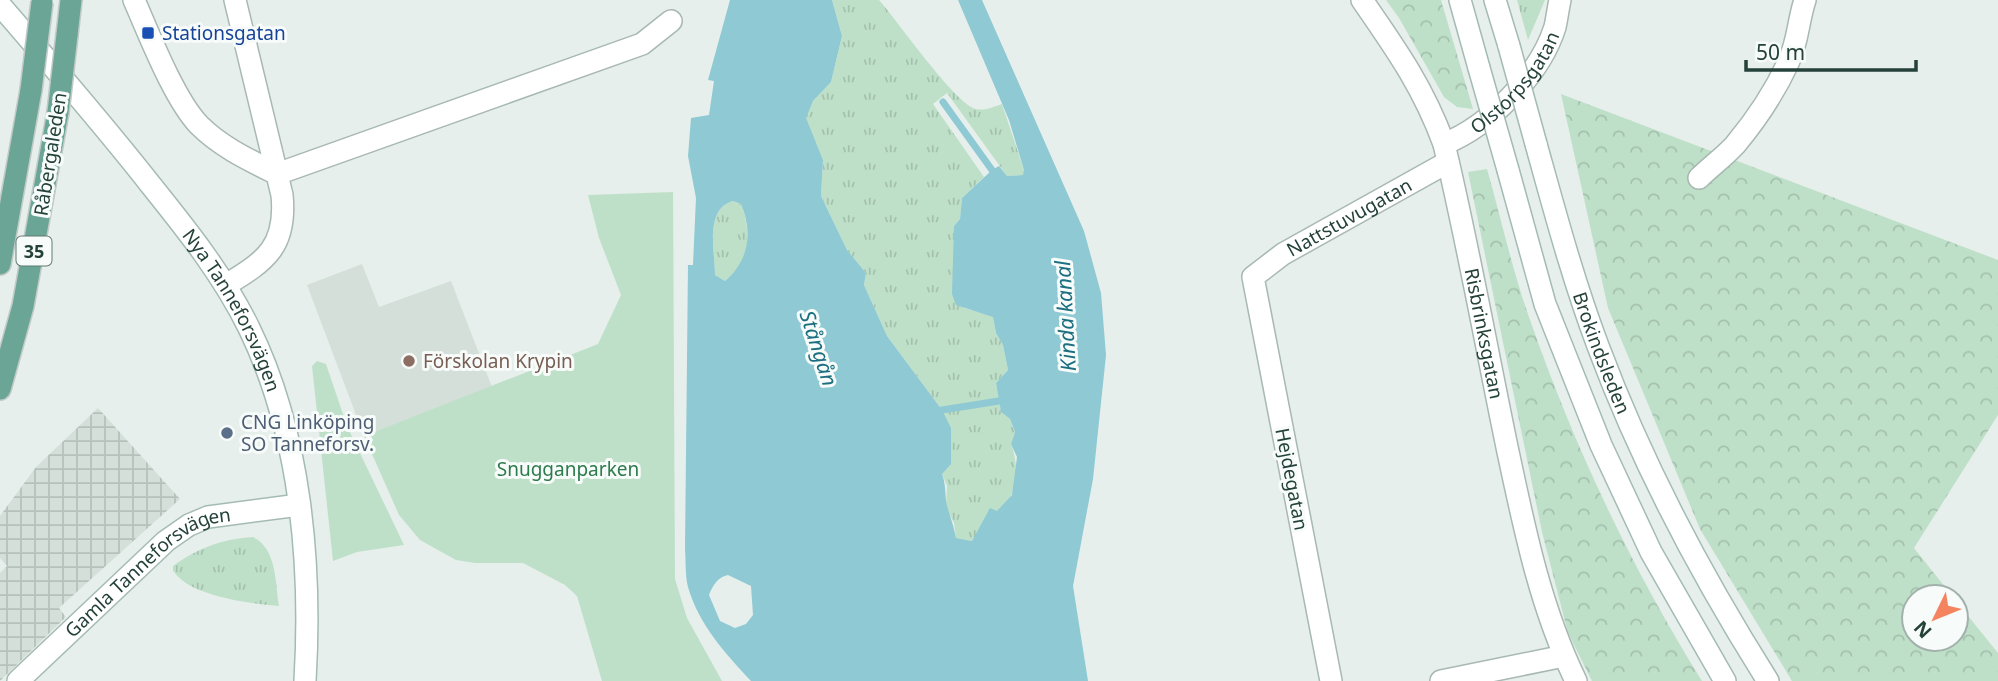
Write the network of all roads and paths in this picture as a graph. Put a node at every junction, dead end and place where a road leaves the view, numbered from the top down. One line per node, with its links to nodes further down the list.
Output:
1 (71, 0): 18 (main road, Råbergaleden / 35, bridge)
2 (134, 0): 13 (street)
3 (235, 0): 13 (street)
4 (1362, 0): 12 (street, Risbrinksgatan)
5 (1460, 0): 26 (street, Brokindsleden, bridge)
6 (1495, 0): 27 (street, Brokindsleden, bridge)
7 (1560, 0): 12 (street, Olstorpsgatan)
8 (1805, 0): 14 (street)
9 (42, 1): 15 (main road, Råbergaleden / 35, bridge)
10 (0, 5): 17 (street, Nya Tanneforsvägen)
11 (671, 21): 13 (street)
12 (1446, 153): 16 (street, Nattstuvugatan); 20 (street, Risbrinksgatan)
13 (277, 174): 17 (street)
14 (1699, 178)
15 (0, 264)
16 (1253, 276): 23 (street, Hejdegatan)
17 (226, 285): 19 (street, Nya Tanneforsvägen)
18 (0, 389)
19 (299, 505): 21 (street, Gamla Tanneforsvägen); 22 (street, Nya Tanneforsvägen)
20 (1564, 656): 24 (street); 25 (street, Risbrinksgatan)
21 (18, 681)
22 (305, 681)
23 (1331, 681)
24 (1441, 681)
25 (1576, 681)
26 (1725, 681)
27 (1768, 681)

